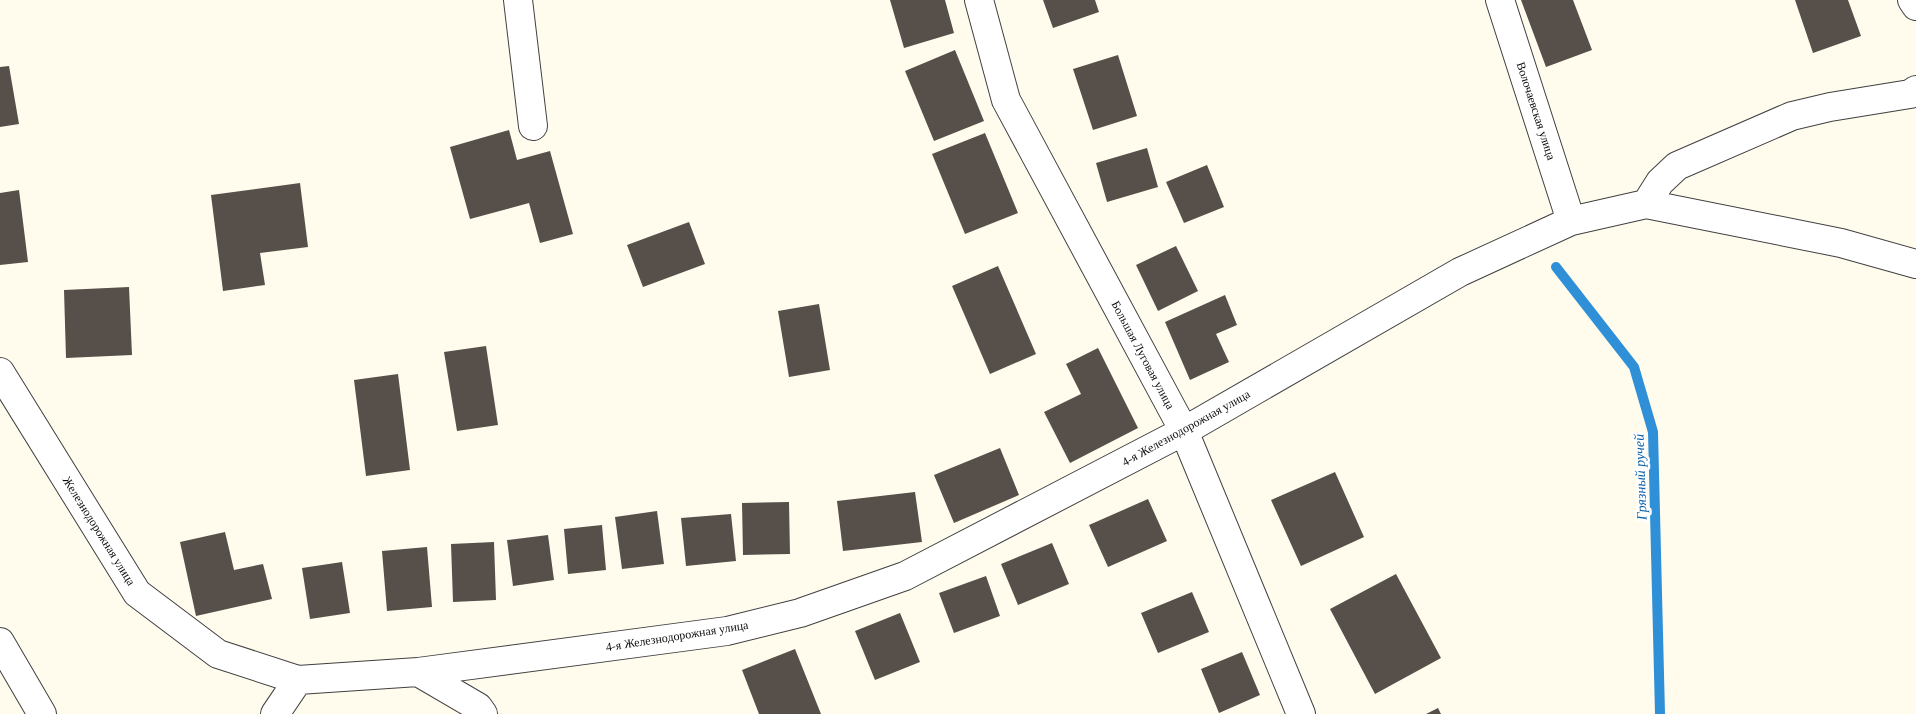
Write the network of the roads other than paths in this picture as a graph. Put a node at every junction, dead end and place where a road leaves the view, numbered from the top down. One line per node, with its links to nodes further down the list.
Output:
1 (518, 0): 7 (street)
2 (979, 0): 12 (street, Большая Луговая улица)
3 (1500, 0): 9 (street, Волочаевская улица)
4 (1912, 0): 5 (street)
5 (1916, 6)
6 (1916, 90): 8 (street)
7 (532, 126)
8 (1646, 204): 9 (street, 4-я Железнодорожная улица); 10 (street)
9 (1572, 221): 12 (street, 4-я Железнодорожная улица)
10 (1916, 264)
11 (0, 372): 15 (street, Железнодорожная улица)
12 (1184, 432): 14 (street, 4-я Железнодорожная улица); 19 (street, Большая Луговая улица)
13 (0, 642): 16 (street)
14 (418, 672): 15 (street, Железнодорожная улица); 18 (street)
15 (298, 680): 17 (street)
16 (42, 714)
17 (275, 714)
18 (483, 714)
19 (1301, 714)

